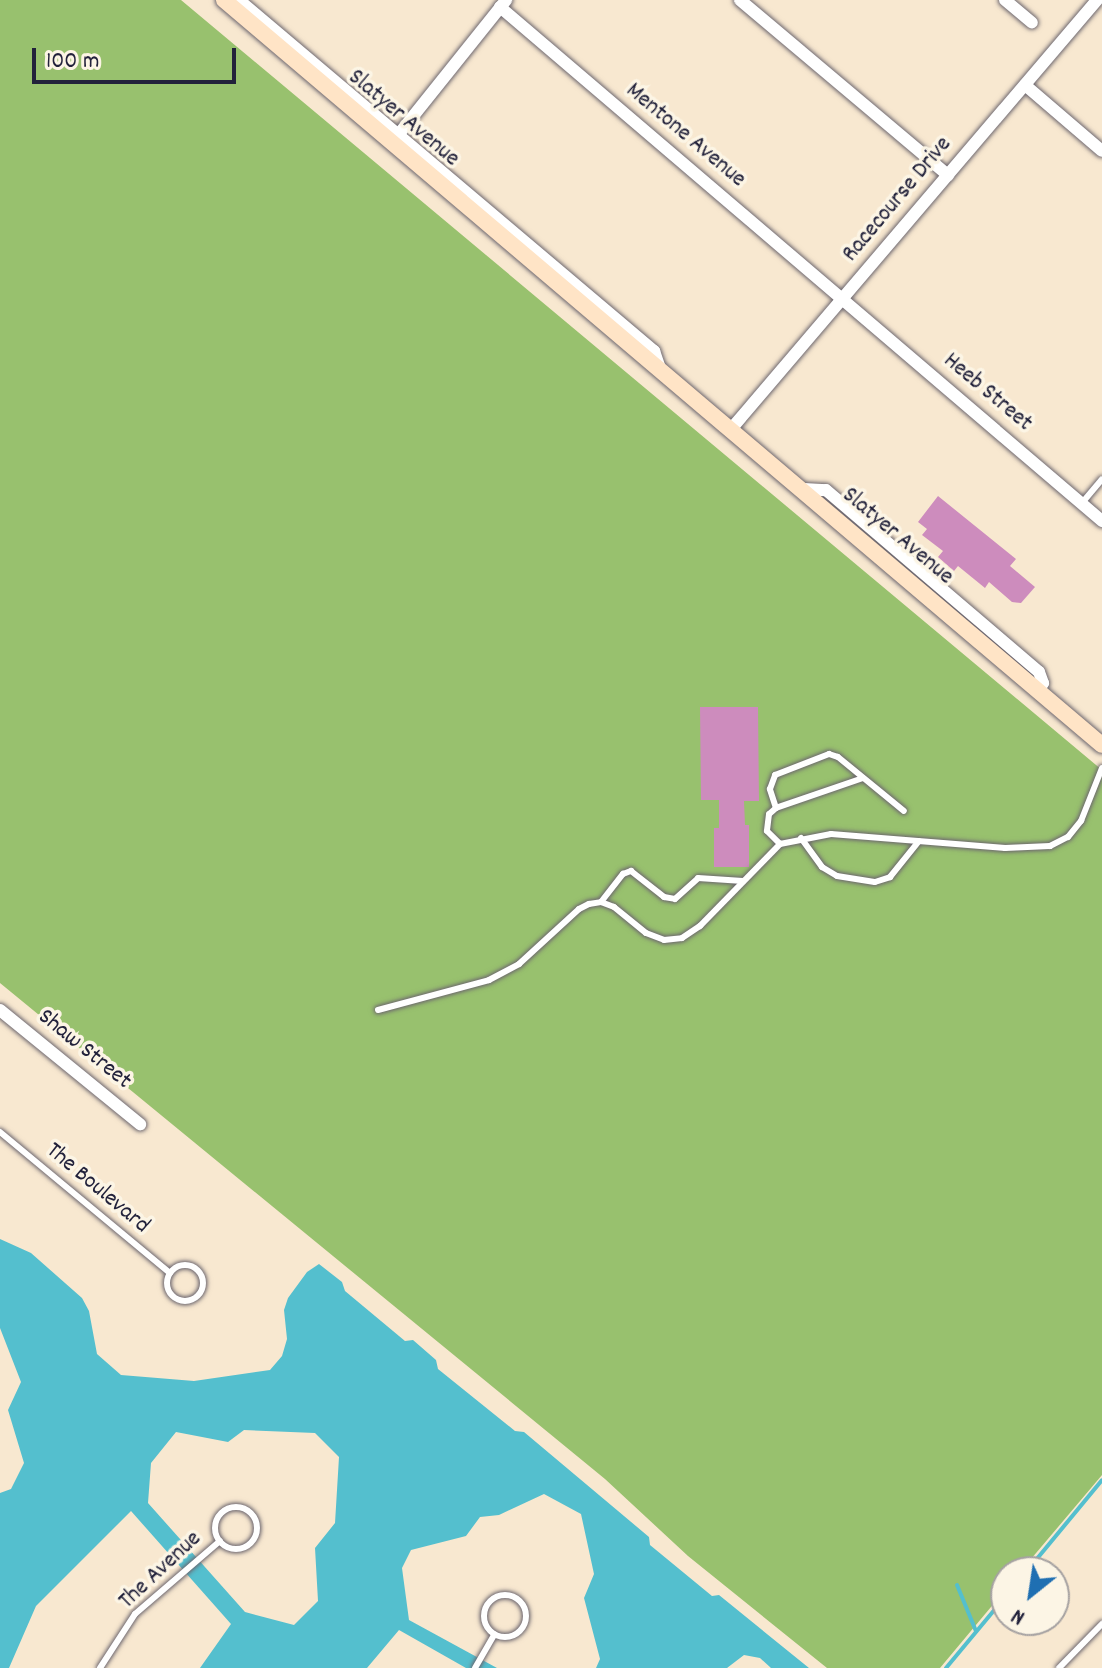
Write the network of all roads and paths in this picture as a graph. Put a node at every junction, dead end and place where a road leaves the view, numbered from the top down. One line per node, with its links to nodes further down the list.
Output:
1 (224, 0): 13 (main road, Slatyer Avenue)
2 (239, 0): 9 (street, Slatyer Avenue)
3 (740, 0): 11 (street)
4 (1005, 0): 7 (street)
5 (1097, 0): 8 (street, Racecourse Drive)
6 (503, 4): 9 (street); 12 (street, Mentone Avenue)
7 (1032, 23)
8 (1025, 85): 10 (street); 11 (street, Racecourse Drive)
9 (398, 135): 13 (street, Slatyer Avenue)
10 (1102, 151)
11 (948, 175): 12 (street, Racecourse Drive)
12 (843, 299): 14 (street, Racecourse Drive); 16 (street, Heeb Street)
13 (660, 368): 14 (main road, Slatyer Avenue)
14 (732, 428): 18 (main road, Slatyer Avenue)
15 (1102, 479): 16 (lane)
16 (1082, 503): 17 (street, Heeb Street)
17 (1102, 521)
18 (1102, 745)
19 (1102, 768): 24 (lane)
20 (863, 778): 21 (lane); 21 (lane); 22 (lane)
21 (776, 808): 25 (lane)
22 (904, 811)
23 (801, 838): 24 (lane); 24 (lane); 25 (lane)
24 (919, 841)
25 (780, 844): 26 (lane)
26 (743, 881): 27 (lane); 27 (lane)
27 (601, 902): 29 (lane)
28 (0, 1010): 30 (street, Shaw Street)
29 (378, 1010)
30 (140, 1124)
31 (0, 1132): 32 (lane, The Boulevard)
32 (170, 1273): 32 (lane, The Boulevard)
33 (220, 1541): 33 (lane, The Avenue); 36 (lane, The Avenue)
34 (1102, 1624): 38 (lane)
35 (495, 1634): 35 (lane); 37 (lane)
36 (100, 1668)
37 (475, 1668)
38 (1059, 1668)

